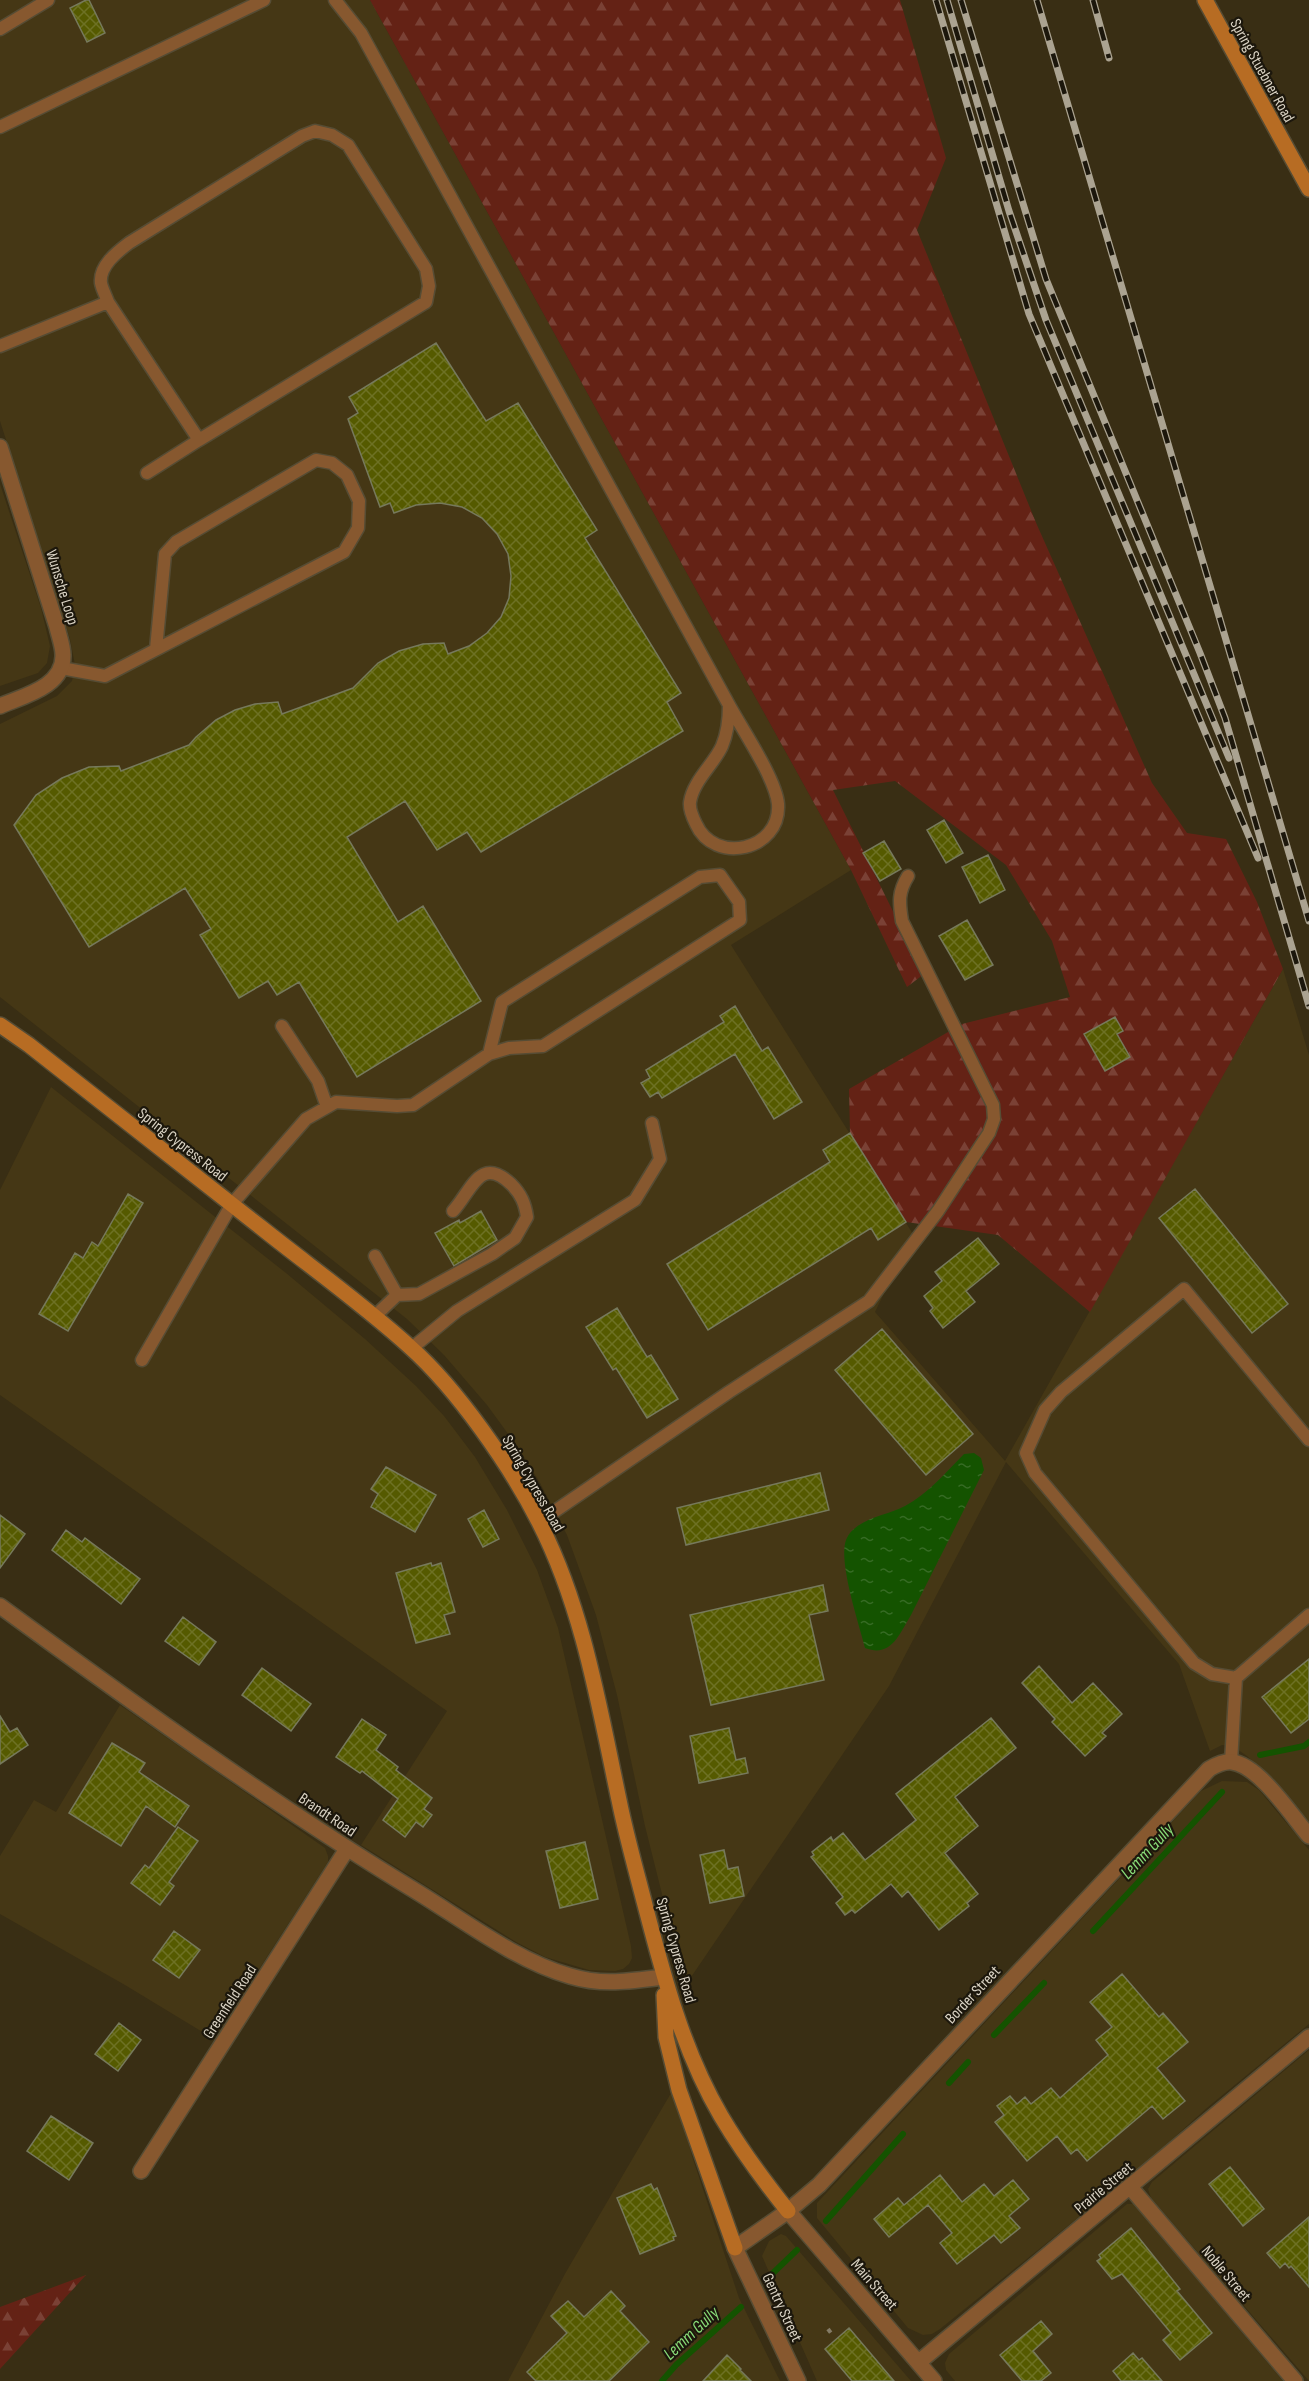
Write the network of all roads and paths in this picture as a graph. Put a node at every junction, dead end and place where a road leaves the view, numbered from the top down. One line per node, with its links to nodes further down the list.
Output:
1 (48, 0): 5 (lane)
2 (264, 0): 6 (lane)
3 (335, 0): 15 (lane)
4 (1205, 0): 7 (main road, Spring Stuebner Road)
5 (0, 29)
6 (0, 127)
7 (1309, 189)
8 (108, 302): 9 (lane); 10 (lane); 10 (lane)
9 (0, 346)
10 (199, 441): 12 (lane)
11 (0, 447): 14 (street, Wunsche Loop)
12 (147, 473)
13 (156, 649): 13 (lane); 14 (lane)
14 (61, 668): 16 (street)
15 (729, 705): 15 (lane)
16 (0, 706)
17 (908, 876): 31 (lane)
18 (0, 1025): 23 (main road, Spring Cypress Road)
19 (282, 1026): 21 (lane)
20 (489, 1054): 20 (lane); 21 (lane)
21 (327, 1107): 23 (lane)
22 (652, 1123): 28 (lane)
23 (232, 1204): 27 (main road, Spring Cypress Road); 29 (lane)
24 (453, 1211): 26 (lane)
25 (375, 1256): 26 (lane)
26 (397, 1294): 27 (lane)
27 (374, 1317): 28 (main road, Spring Cypress Road)
28 (412, 1348): 31 (main road, Spring Cypress Road)
29 (142, 1360)
30 (1309, 1440): 34 (lane)
31 (539, 1522): 38 (main road, Spring Cypress Road)
32 (0, 1606): 37 (street, Brandt Road)
33 (1309, 1615): 34 (lane)
34 (1236, 1678): 35 (lane)
35 (1231, 1762): 36 (street); 42 (street, Border Street)
36 (1309, 1836)
37 (347, 1849): 38 (street, Brandt Road); 40 (street, Greenfield Road)
38 (664, 1977): 42 (main road, Spring Cypress Road); 43 (main road)
39 (1309, 2037): 41 (street, Prairie Street)
40 (141, 2171)
41 (1131, 2188): 46 (street, Prairie Street); 49 (street, Noble Street)
42 (788, 2211): 43 (street, Border Street); 46 (street, Main Street)
43 (735, 2248): 47 (street, Gentry Street)
44 (828, 2329): 45 (path)
45 (831, 2333)
46 (919, 2362): 48 (street, Main Street)
47 (798, 2381)
48 (934, 2381)
49 (1295, 2381)

